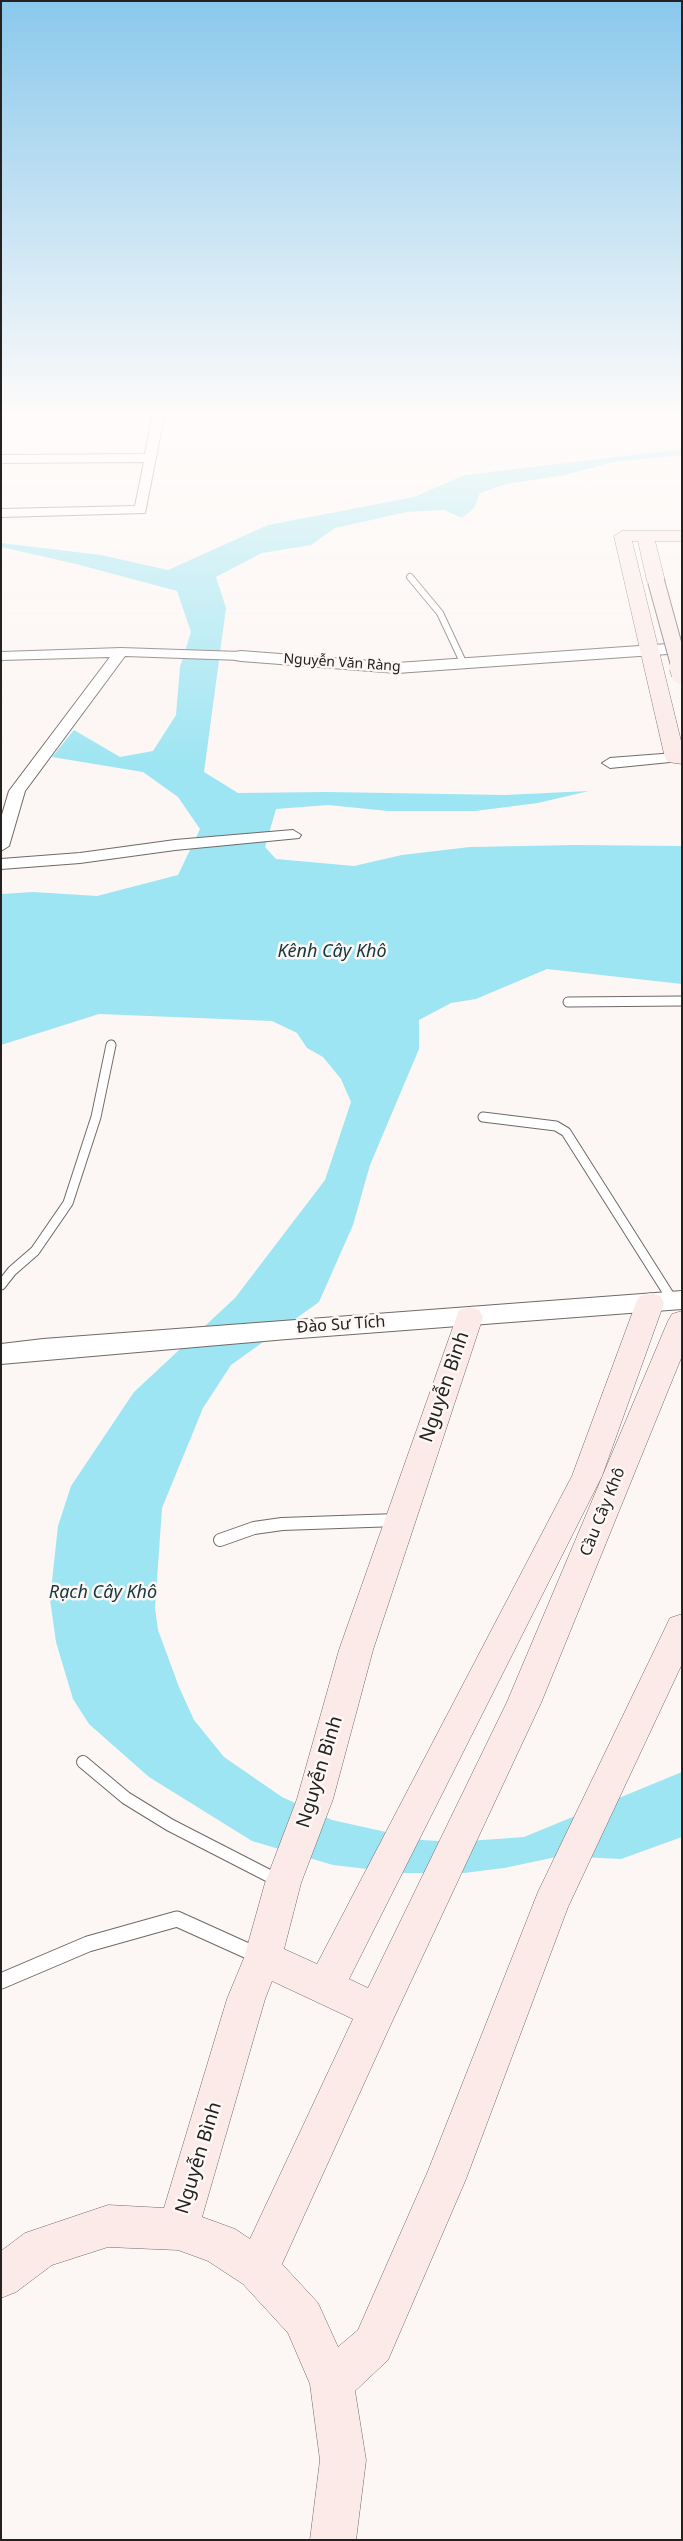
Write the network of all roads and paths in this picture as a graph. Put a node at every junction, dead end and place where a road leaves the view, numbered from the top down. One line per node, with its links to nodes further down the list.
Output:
1 (645, 536): 2 (main road); 5 (main road); 10 (main road, bridge)
2 (682, 536)
3 (410, 577): 9 (lane)
4 (682, 648): 5 (street, Nguyễn Văn Ràng)
5 (651, 650): 9 (street, Nguyễn Văn Ràng); 11 (main road)
6 (121, 652): 7 (street, Nguyễn Văn Ràng); 8 (street, Nguyễn Văn Ràng); 14 (street)
7 (1, 656)
8 (241, 656): 9 (street, Nguyễn Văn Ràng)
9 (463, 662)
10 (682, 674)
11 (679, 758): 12 (street)
12 (610, 763)
13 (293, 835): 15 (street)
14 (1, 846)
15 (1, 864)
16 (682, 1001): 17 (lane)
17 (568, 1002)
18 (111, 1045): 20 (lane)
19 (482, 1118): 21 (lane)
20 (1, 1285)
21 (672, 1306): 22 (street, Đào Sư Tích); 31 (main road); 32 (main road, Cầu Cây Khô)
22 (469, 1317): 23 (street, Đào Sư Tích); 24 (main road, Nguyễn Bình)
23 (1, 1354)
24 (400, 1520): 25 (lane); 28 (main road, Nguyễn Bình)
25 (220, 1540)
26 (682, 1628): 36 (main road)
27 (83, 1762): 28 (lane)
28 (287, 1874): 29 (main road, Nguyễn Bình)
29 (263, 1958): 30 (lane); 31 (main road); 33 (main road, Nguyễn Bình)
30 (1, 1981)
31 (325, 1987): 32 (main road)
32 (377, 2011): 34 (main road, Cầu Cây Khô)
33 (178, 2229): 34 (main road); 35 (main road)
34 (258, 2269): 36 (main road)
35 (1, 2277)
36 (332, 2383): 37 (main road)
37 (332, 2540)

